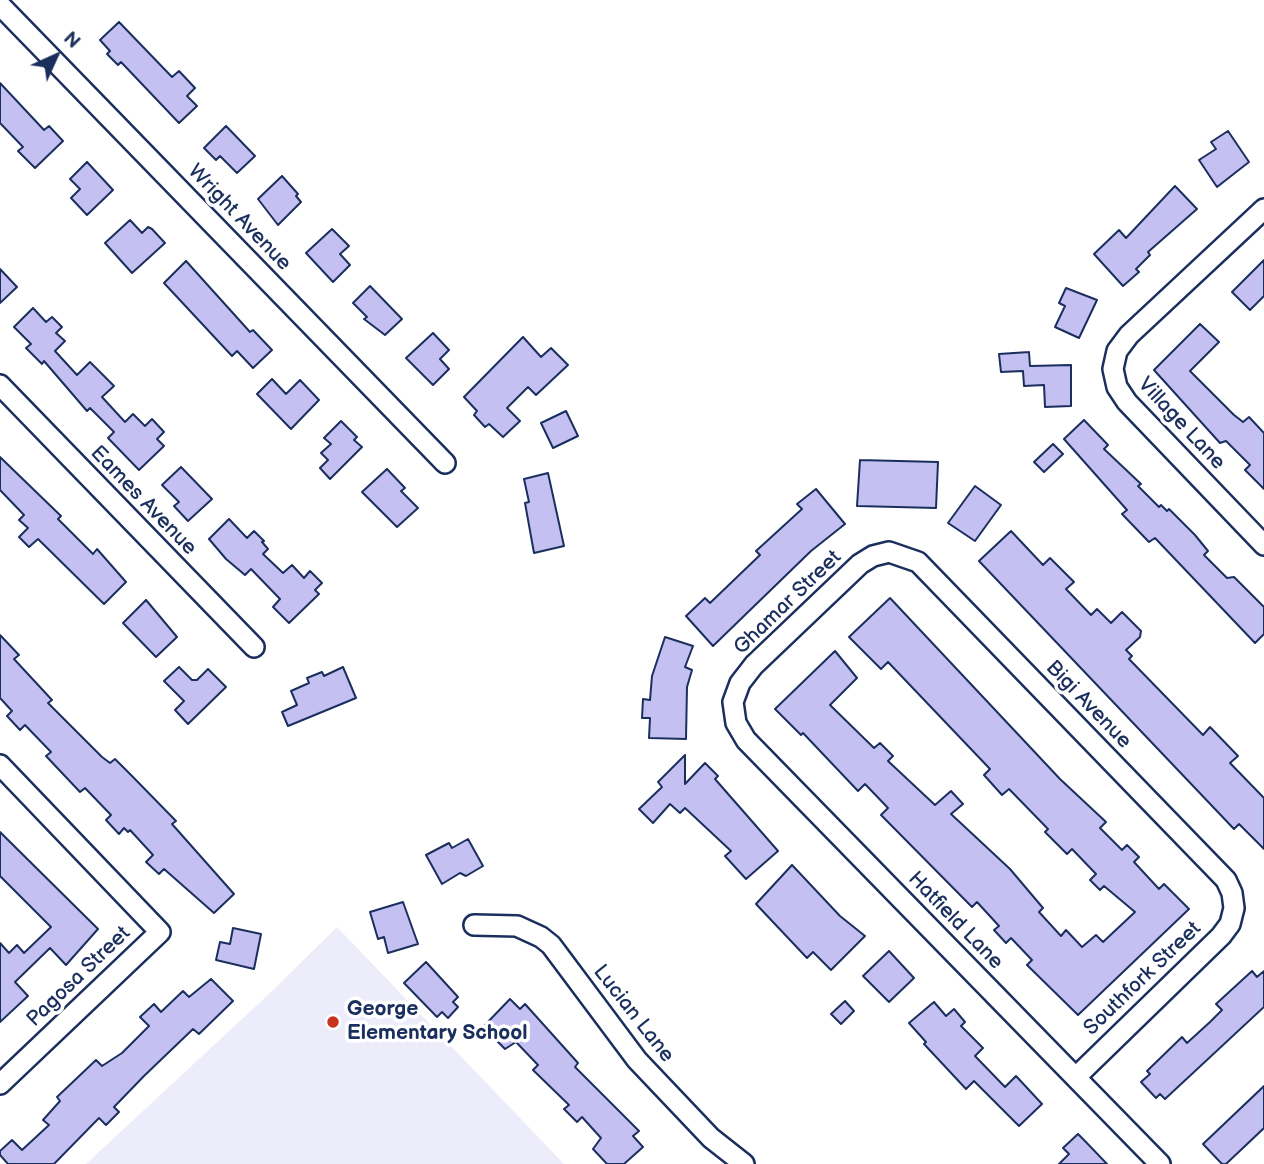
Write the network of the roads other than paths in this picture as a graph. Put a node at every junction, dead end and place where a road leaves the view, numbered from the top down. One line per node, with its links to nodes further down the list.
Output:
1 (0, 5): 4 (street, Wright Avenue)
2 (1264, 209): 5 (street, Village Lane)
3 (0, 386): 7 (street, Eames Avenue)
4 (444, 463)
5 (1264, 545)
6 (889, 552): 8 (street, Ghamar Street); 10 (street, Bigi Avenue)
7 (254, 647)
8 (733, 702): 12 (street, Hatfield Lane)
9 (0, 765): 13 (street, Pagosa Street)
10 (1234, 908): 12 (street, Southfork Street)
11 (474, 925): 14 (street, Lucian Lane)
12 (1076, 1077): 15 (street, Hatfield Lane)
13 (0, 1084)
14 (744, 1164)
15 (1160, 1164)

